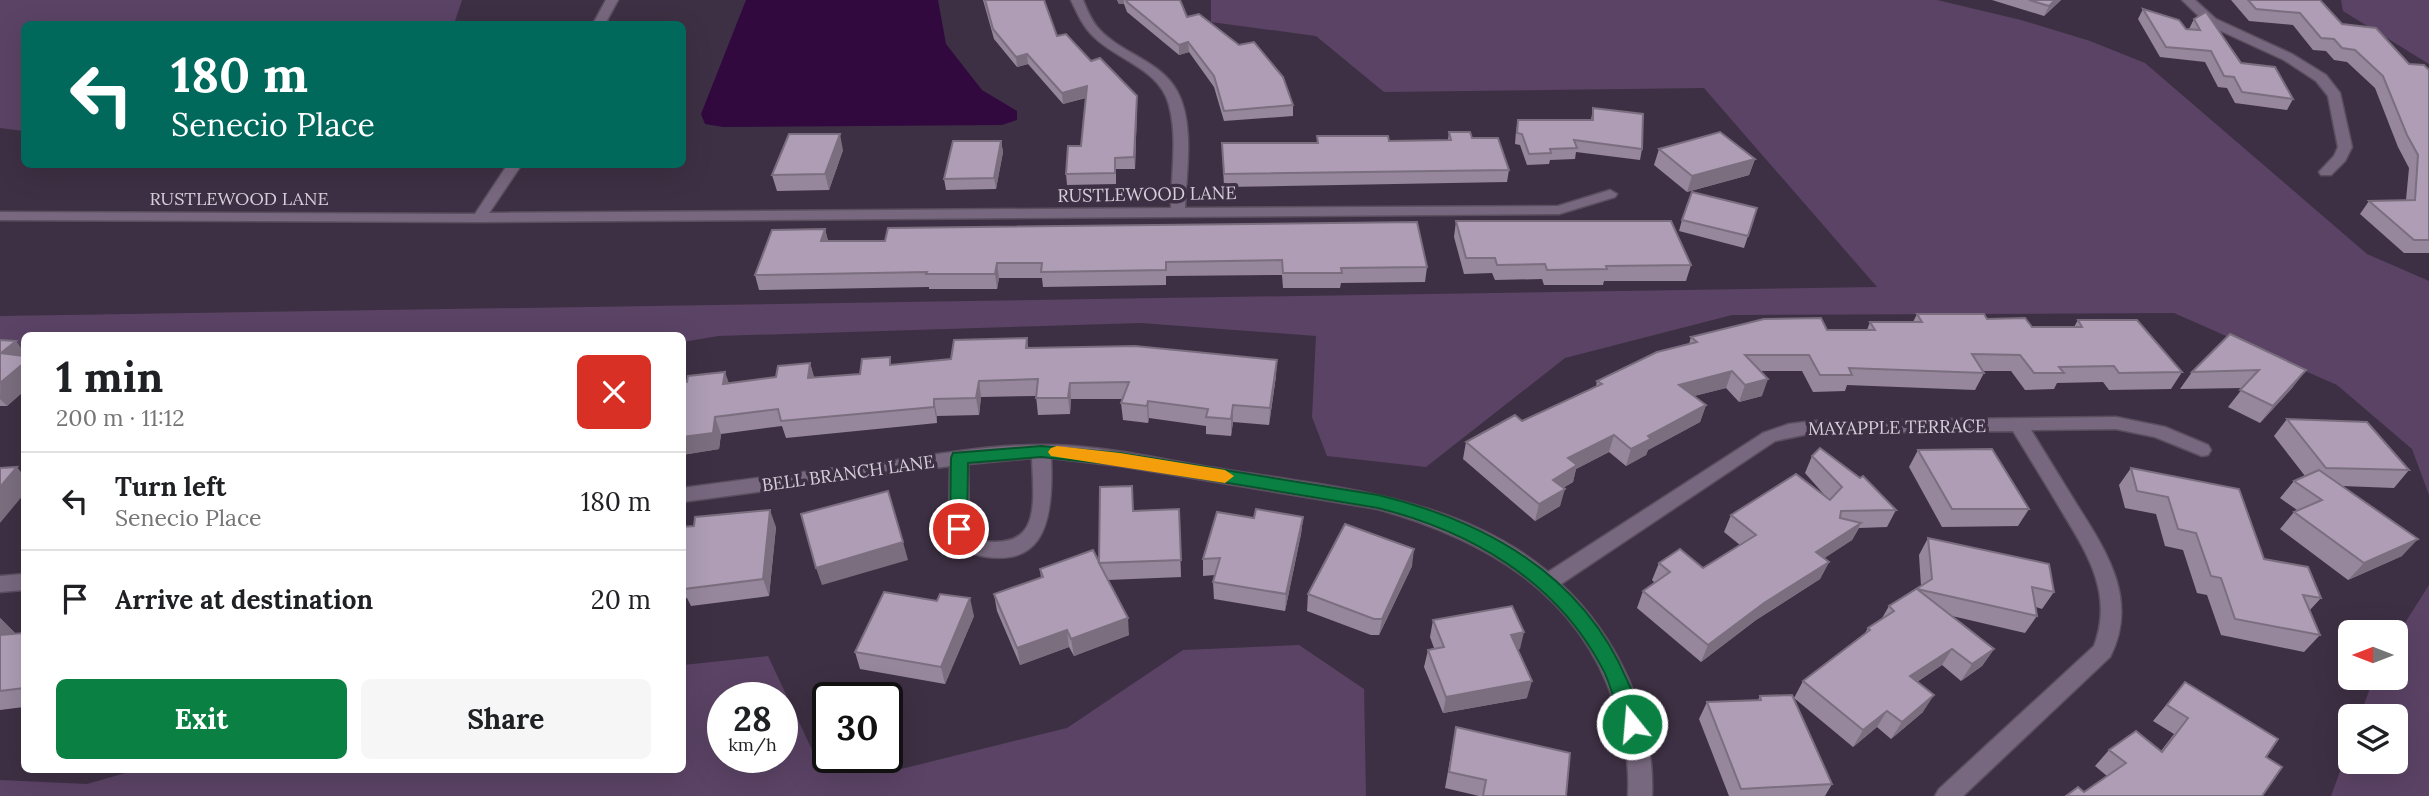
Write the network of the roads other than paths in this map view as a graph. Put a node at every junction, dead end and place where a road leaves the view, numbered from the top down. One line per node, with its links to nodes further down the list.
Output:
1 (612, 0): 4 (street)
2 (1077, 0): 8 (street)
3 (2188, 0): 6 (street)
4 (601, 21)
5 (512, 168): 10 (street)
6 (2326, 172)
7 (1610, 194): 8 (street, RUSTLEWOOD LANE)
8 (1178, 213): 10 (street, RUSTLEWOOD LANE)
9 (0, 216): 10 (street, RUSTLEWOOD LANE)
10 (479, 218)
11 (2018, 424): 12 (street, MAYAPPLE TERRACE); 17 (street, MAYAPPLE TERRACE); 20 (street)
12 (2202, 450)
13 (1041, 452): 14 (street, BELL BRANCH LANE); 14 (street); 17 (street, BELL BRANCH LANE)
14 (959, 458): 15 (street, BELL BRANCH LANE)
15 (686, 494)
16 (21, 582): 18 (street)
17 (1547, 583): 19 (street, BELL BRANCH LANE)
18 (0, 584)
19 (1640, 796)
20 (1947, 796)

